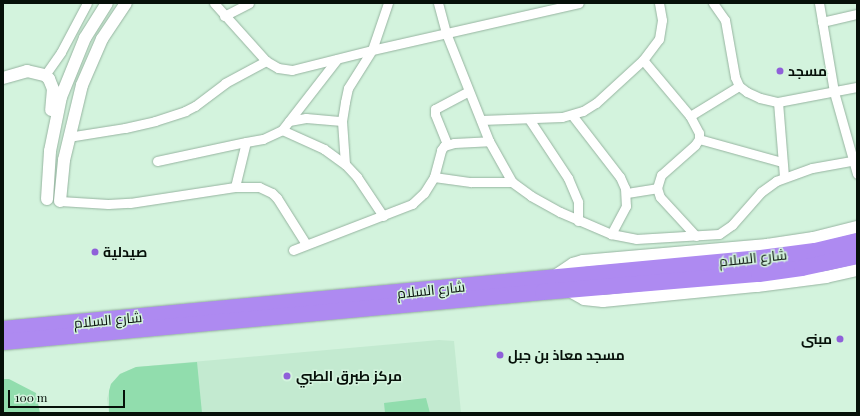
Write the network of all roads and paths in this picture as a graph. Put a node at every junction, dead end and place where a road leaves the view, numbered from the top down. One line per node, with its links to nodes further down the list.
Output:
1 (87, 3): 20 (street)
2 (107, 3): 34 (street)
3 (126, 3): 35 (street)
4 (214, 3): 13 (street)
5 (249, 3): 13 (street)
6 (388, 3): 16 (street)
7 (438, 3): 15 (street)
8 (579, 3): 15 (street)
9 (659, 3): 18 (street)
10 (713, 3): 22 (street)
11 (819, 3): 14 (street)
12 (857, 14): 14 (street)
13 (224, 16): 19 (street)
14 (822, 22): 25 (street)
15 (446, 33): 16 (street); 24 (street)
16 (372, 50): 17 (street); 31 (street)
17 (337, 59): 19 (street); 30 (street)
18 (642, 60): 27 (street); 28 (street)
19 (266, 61): 35 (street)
20 (45, 75): 21 (street); 34 (street)
21 (3, 78)
22 (739, 86): 26 (street); 28 (street)
23 (857, 87): 25 (street)
24 (469, 91): 32 (street); 39 (street)
25 (834, 92): 26 (street); 41 (street)
26 (778, 102): 42 (street)
27 (572, 115): 29 (street); 50 (street)
28 (690, 116): 36 (street)
29 (529, 119): 32 (street); 54 (street)
30 (289, 120): 31 (street); 33 (street)
31 (342, 120): 43 (street)
32 (481, 120): 37 (street)
33 (282, 130): 38 (street); 43 (street)
34 (53, 133): 35 (street); 51 (street)
35 (68, 137): 52 (street)
36 (699, 139): 42 (street); 49 (street)
37 (489, 141): 39 (street); 47 (street)
38 (246, 142): 40 (street); 48 (street)
39 (447, 144): 45 (street)
40 (157, 161)
41 (855, 161): 44 (street); 46 (street)
42 (782, 162): 46 (street)
43 (345, 164): 53 (street)
44 (857, 174)
45 (434, 177): 47 (street); 53 (street)
46 (784, 177): 57 (street)
47 (512, 182): 54 (street)
48 (235, 187): 52 (street); 59 (street)
49 (657, 188): 50 (street); 57 (street)
50 (626, 193): 56 (street)
51 (48, 199)
52 (60, 201)
53 (383, 216): 59 (street)
54 (578, 221): 56 (street)
55 (857, 227): 63 (street)
56 (611, 234): 57 (street)
57 (696, 236)
58 (857, 241): 63 (highway, شارع السلام)
59 (306, 244): 60 (street)
60 (293, 250)
61 (857, 256): 65 (highway, شارع السلام)
62 (857, 270): 65 (street)
63 (555, 276): 64 (highway, شارع السلام)
64 (506, 289): 65 (highway, شارع السلام); 66 (highway, شارع السلام); 67 (highway, شارع السلام)
65 (568, 290)
66 (3, 329)
67 (3, 342)

